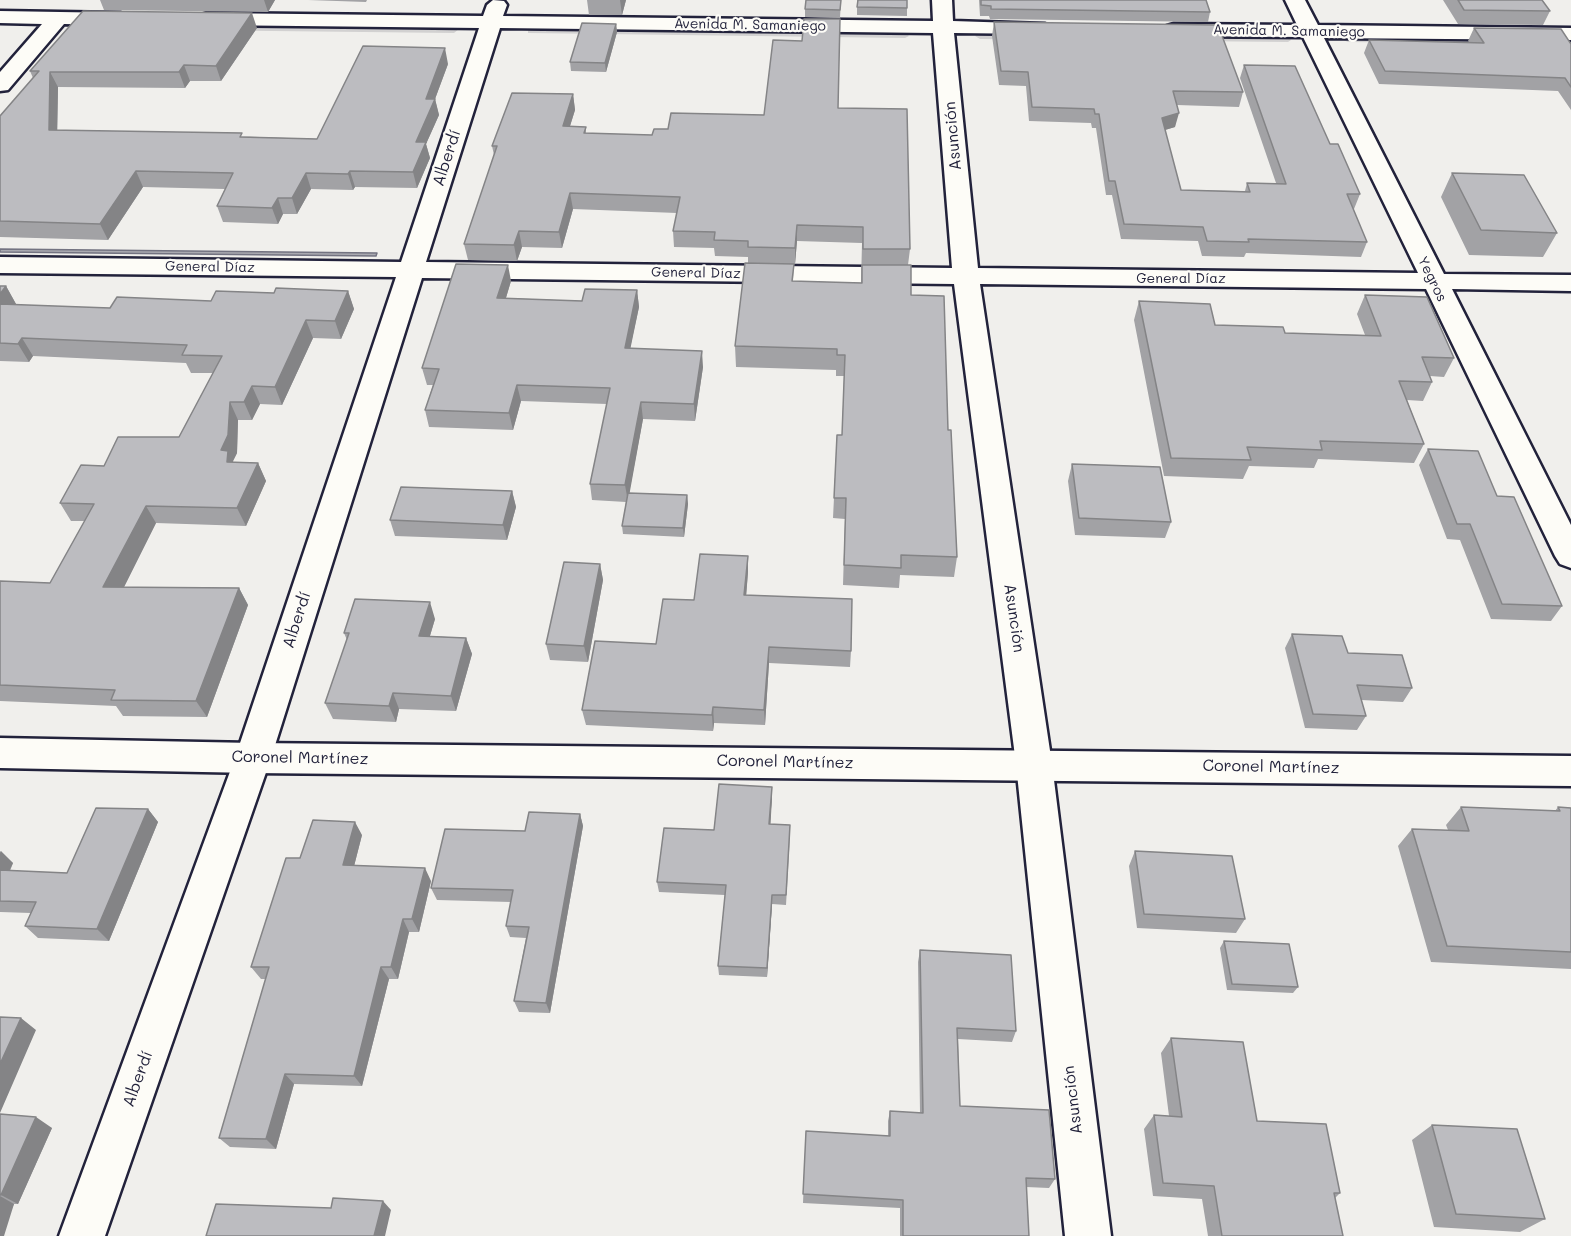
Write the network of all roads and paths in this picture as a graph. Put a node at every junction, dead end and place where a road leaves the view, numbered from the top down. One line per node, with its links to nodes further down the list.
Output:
1 (1295, 0): 12 (street, Yegros)
2 (0, 17): 3 (street)
3 (58, 18): 8 (street); 8 (street)
4 (492, 20): 5 (street, Avenida M. Samaniego); 6 (street, Avenida M. Samaniego); 16 (street, Alberdí)
5 (943, 24): 10 (street, Avenida M. Samaniego); 17 (street, Asunción)
6 (193, 27)
7 (0, 34): 8 (street)
8 (44, 34): 14 (street)
9 (1571, 34): 12 (street, Avenida M. Samaniego)
10 (1056, 36)
11 (1156, 37): 12 (street, Avenida M. Samaniego)
12 (1315, 39): 13 (street, Avenida M. Samaniego); 18 (street, Yegros)
13 (1571, 49)
14 (0, 85)
15 (0, 265): 16 (street, General Díaz)
16 (411, 268): 17 (street, General Díaz); 22 (street, Alberdí)
17 (966, 278): 18 (street, General Díaz); 23 (street, Asunción)
18 (1433, 281): 19 (street, General Díaz); 20 (street, Yegros)
19 (1571, 283)
20 (1571, 556)
21 (0, 753): 22 (street, Coronel Martínez)
22 (253, 758): 23 (street, Coronel Martínez); 25 (street, Alberdí)
23 (1034, 765): 24 (street, Coronel Martínez); 26 (street, Asunción)
24 (1571, 771)
25 (82, 1236)
26 (1088, 1236)

